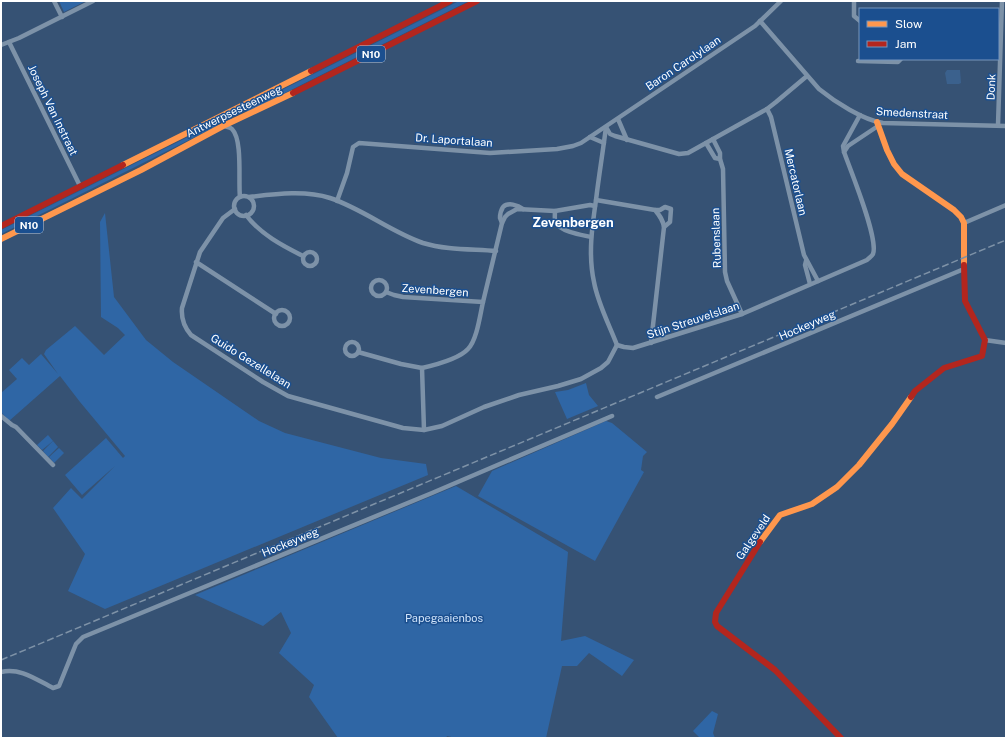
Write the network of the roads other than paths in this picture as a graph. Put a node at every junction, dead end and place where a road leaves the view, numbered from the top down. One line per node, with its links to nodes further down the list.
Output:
1 (54, 1): 8 (street)
2 (93, 1): 8 (street)
3 (450, 1): 33 (main road, Antwerpsesteenweg / N10)
4 (477, 1): 18 (main road, Antwerpsesteenweg / N10)
5 (781, 1): 10 (street, Baron Carolylaan)
6 (854, 1): 9 (street)
7 (1002, 1): 22 (street, Donk)
8 (62, 17): 11 (street)
9 (859, 20)
10 (760, 21): 15 (street, Smedenstraat); 19 (street, Baron Carolylaan)
11 (9, 42): 12 (street); 33 (street, Joseph Van Instraat)
12 (1, 45)
13 (900, 60): 14 (street)
14 (858, 61)
15 (807, 76): 16 (street); 17 (street, Smedenstraat)
16 (767, 109): 27 (street); 53 (street, Mercatorlaan)
17 (860, 115): 20 (street, Smedenstraat); 31 (street)
18 (237, 119): 21 (main road, Antwerpsesteenweg / N10); 25 (street)
19 (618, 119): 24 (street, Baron Carolylaan); 28 (street)
20 (877, 124): 22 (street, Smedenstraat); 31 (street); 46 (main road)
21 (223, 126): 25 (street); 50 (main road, Antwerpsesteenweg / N10)
22 (998, 126): 23 (street, Smedenstraat)
23 (1006, 126)
24 (606, 127): 26 (street, Dr. Laportalaan); 28 (street); 29 (street)
25 (233, 130): 34 (street, Guido Gezellelaan)
26 (590, 137): 29 (street); 37 (street, Dr. Laportalaan)
27 (713, 139): 30 (street); 32 (street, Rubenslaan)
28 (626, 140): 30 (street)
29 (604, 142): 36 (street)
30 (706, 143): 32 (street)
31 (844, 152): 56 (street, Stijn Streuvelslaan)
32 (720, 159): 61 (street, Rubenslaan)
33 (80, 186): 47 (main road, Antwerpsesteenweg / N10)
34 (240, 197): 35 (street); 40 (street, Guido Gezellelaan)
35 (249, 197): 37 (street); 44 (street)
36 (596, 200): 39 (street); 42 (street)
37 (337, 201): 51 (street)
38 (1006, 205): 46 (street)
39 (595, 206): 43 (street, Zevenbergen); 49 (street)
40 (235, 209): 44 (street); 54 (street, Guido Gezellelaan)
41 (523, 209): 43 (street, Zevenbergen); 45 (street, Zevenbergen); 45 (street, Zevenbergen)
42 (655, 210): 48 (street); 48 (street)
43 (555, 211): 49 (street)
44 (246, 215): 52 (street)
45 (502, 223): 51 (street, Zevenbergen)
46 (964, 223): 55 (main road)
47 (1, 226)
48 (664, 227): 63 (street)
49 (592, 237): 65 (street)
50 (1, 239)
51 (496, 251): 59 (street, Zevenbergen)
52 (303, 256)
53 (806, 261): 56 (street, Mercatorlaan); 57 (street, Mercatorlaan)
54 (196, 262): 60 (street); 71 (street, Guido Gezellelaan)
55 (964, 269): 62 (main road); 68 (street, Hockeyweg)
56 (818, 281): 57 (street, Stijn Streuvelslaan)
57 (810, 284): 61 (street, Stijn Streuvelslaan)
58 (386, 292): 59 (street, Zevenbergen)
59 (483, 302): 67 (street, Zevenbergen)
60 (276, 314)
61 (742, 314): 63 (street, Stijn Streuvelslaan)
62 (984, 340): 64 (street); 74 (main road, Galgeveld)
63 (651, 343): 65 (street, Stijn Streuvelslaan)
64 (1006, 343)
65 (617, 345): 71 (street)
66 (358, 352): 67 (street, Zevenbergen)
67 (422, 368): 71 (street)
68 (657, 397)
69 (1, 416): 72 (street)
70 (612, 416): 73 (street, Hockeyweg)
71 (424, 430)
72 (53, 465)
73 (1, 672)
74 (841, 738)

